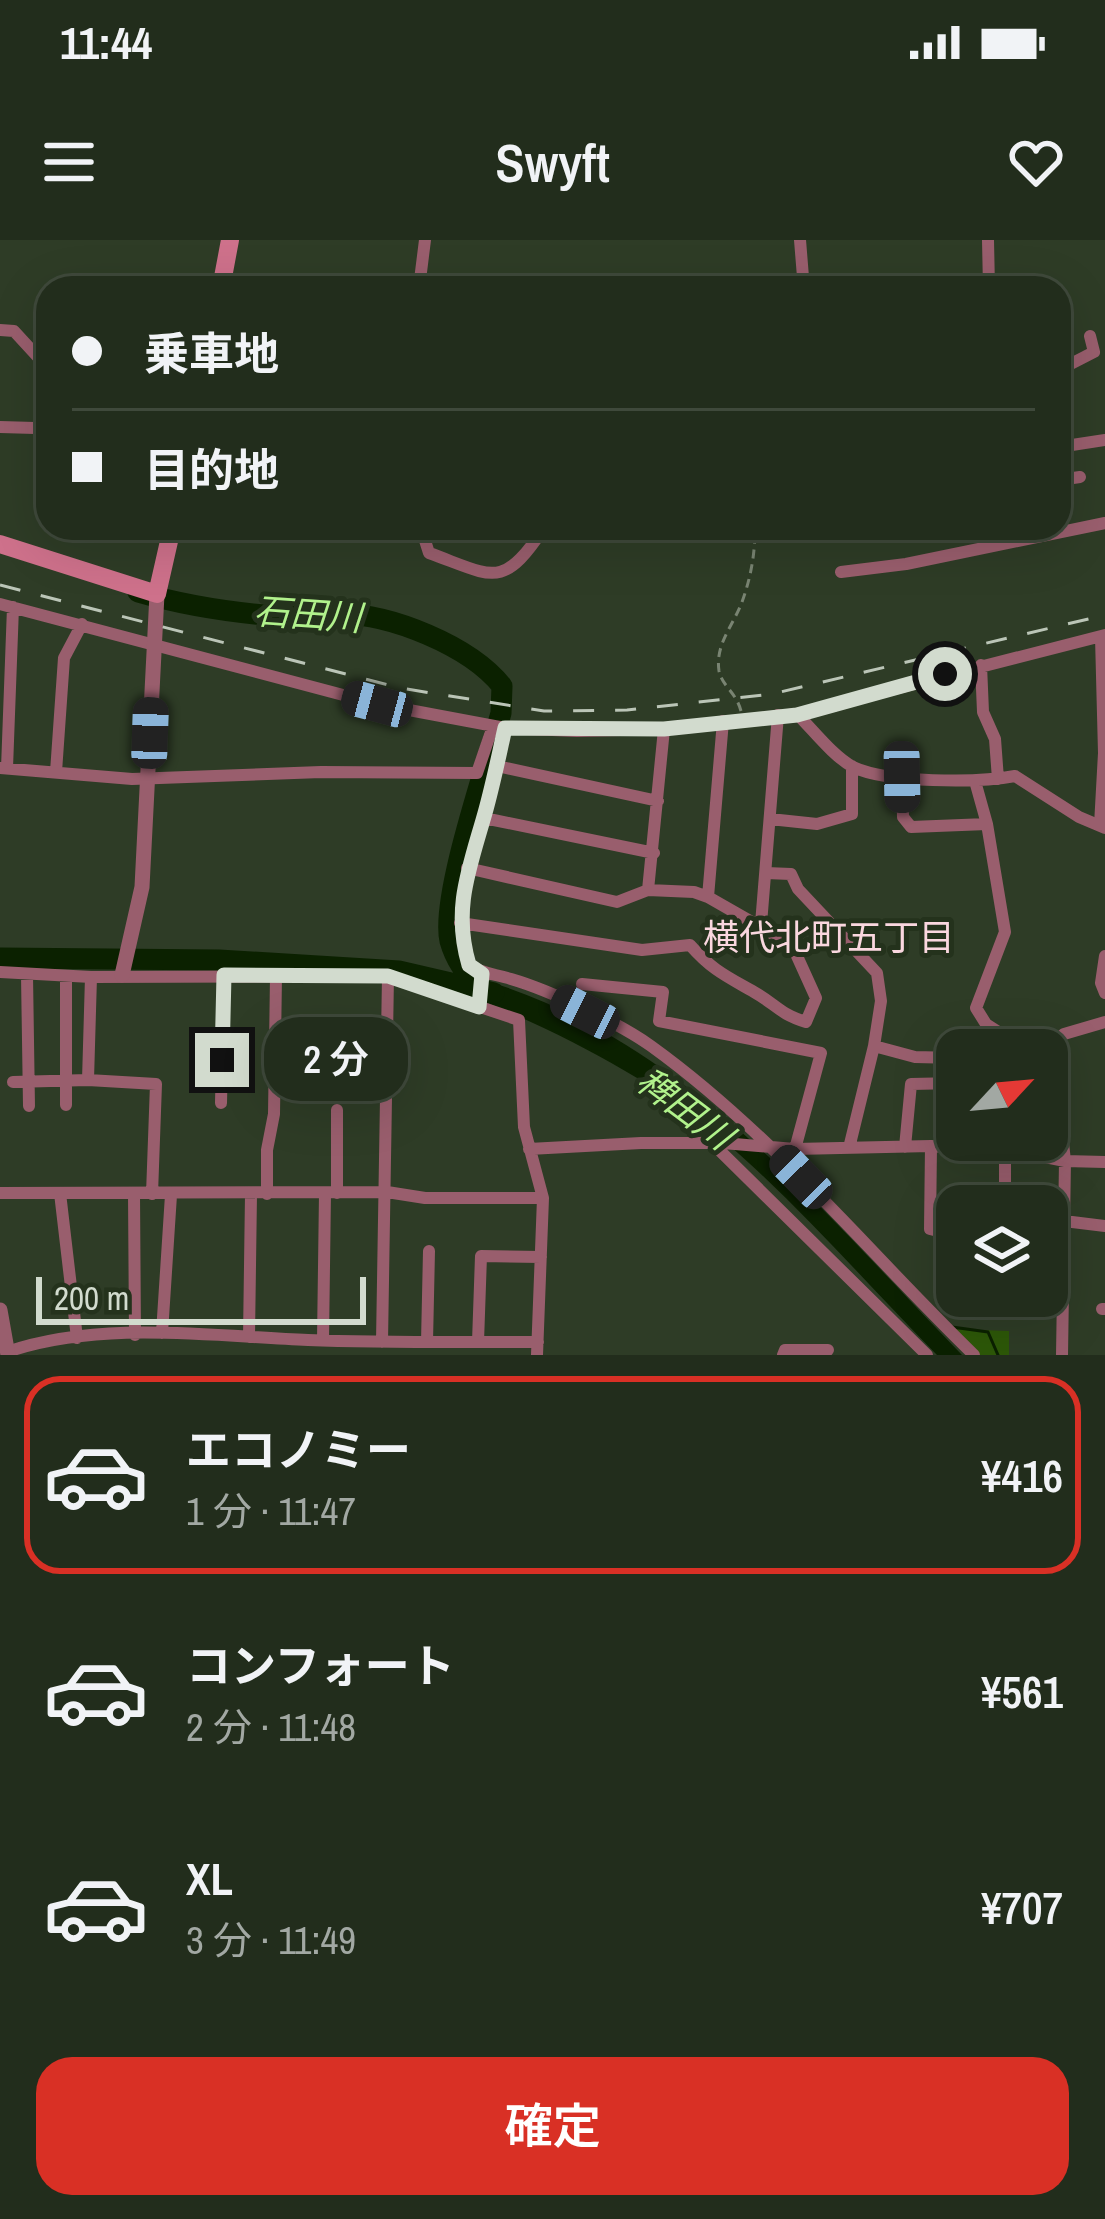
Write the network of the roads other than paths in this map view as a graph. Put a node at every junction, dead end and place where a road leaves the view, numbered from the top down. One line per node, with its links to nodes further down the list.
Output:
1 (230, 240): 5 (main road)
2 (424, 240): 6 (street)
3 (800, 240): 7 (street)
4 (988, 240): 8 (street)
5 (223, 276)
6 (420, 276)
7 (803, 276)
8 (989, 276)
9 (0, 330): 11 (street)
10 (1090, 336): 12 (street)
11 (36, 355)
12 (1071, 364)
13 (0, 427): 14 (street)
14 (35, 428)
15 (1105, 440): 16 (street)
16 (1071, 445)
17 (1080, 477): 18 (street)
18 (1071, 478)
19 (1105, 523): 20 (street)
20 (1071, 530)
21 (169, 540): 27 (main road)
22 (425, 540): 23 (street)
23 (536, 540)
24 (1020, 540): 26 (street)
25 (0, 544): 27 (main road)
26 (841, 572)
27 (157, 594): 31 (street)
28 (6, 606): 29 (street); 41 (street)
29 (82, 624): 31 (street); 42 (street)
30 (1103, 636): 32 (street); 38 (street)
31 (153, 642): 36 (street); 44 (street)
32 (981, 664): 34 (street); 45 (street)
33 (778, 715): 34 (street); 35 (street); 49 (street)
34 (797, 715): 40 (street)
35 (723, 721): 37 (street); 56 (street)
36 (499, 727): 37 (street); 39 (street); 44 (street)
37 (664, 729): 47 (street)
38 (1104, 753): 51 (street)
39 (497, 766): 47 (street); 48 (street)
40 (851, 766): 43 (street); 49 (street)
41 (3, 768): 42 (street)
42 (56, 772): 44 (street)
43 (902, 777): 46 (street); 50 (street)
44 (149, 778): 63 (street)
45 (998, 779): 46 (street); 51 (street)
46 (975, 781): 50 (street)
47 (658, 801): 52 (street)
48 (484, 818): 52 (street); 53 (street)
49 (770, 819): 54 (street)
50 (987, 824): 73 (street)
51 (1102, 827)
52 (653, 853): 55 (street)
53 (467, 868): 55 (street); 57 (street)
54 (766, 873): 58 (street); 75 (street)
55 (648, 890): 56 (street)
56 (708, 897): 58 (street)
57 (460, 922): 58 (street); 61 (street)
58 (761, 924)
59 (1105, 956): 70 (street)
60 (0, 972): 62 (street)
61 (482, 974): 71 (street); 87 (street)
62 (27, 975): 65 (street); 78 (street)
63 (122, 975): 64 (street); 66 (street)
64 (224, 975): 67 (street); 82 (street)
65 (66, 976): 66 (street); 79 (street)
66 (91, 976): 77 (street)
67 (276, 976): 68 (street); 103 (street)
68 (388, 976): 71 (street); 97 (street)
69 (582, 984): 93 (street)
70 (1105, 993)
71 (479, 1007): 91 (street)
72 (1105, 1022): 74 (street)
73 (993, 1029)
74 (1068, 1033)
75 (874, 1046): 76 (street); 92 (street)
76 (936, 1058)
77 (88, 1080): 79 (street); 104 (street)
78 (28, 1081): 79 (street); 80 (street); 84 (street)
79 (66, 1081): 83 (street)
80 (13, 1082)
81 (936, 1083): 90 (street)
82 (221, 1103)
83 (65, 1105)
84 (29, 1106)
85 (338, 1110): 100 (street)
86 (717, 1143): 87 (street); 91 (street); 126 (street)
87 (769, 1146): 93 (street); 127 (street)
88 (931, 1146): 89 (street); 90 (street); 109 (street)
89 (936, 1146)
90 (905, 1147): 92 (street)
91 (530, 1148): 106 (street)
92 (849, 1148): 93 (street)
93 (795, 1149)
94 (1065, 1161): 95 (street); 96 (street)
95 (1105, 1162)
96 (1065, 1185)
97 (387, 1192): 100 (street); 106 (street); 120 (street)
98 (0, 1193): 99 (street)
99 (61, 1193): 101 (street); 117 (street)
100 (331, 1193): 103 (street); 119 (street)
101 (134, 1194): 104 (street); 115 (street)
102 (251, 1194): 103 (street); 105 (street); 116 (street)
103 (267, 1194)
104 (152, 1195): 105 (street)
105 (171, 1195): 114 (street)
106 (542, 1198): 111 (street)
107 (1068, 1221): 108 (street)
108 (1105, 1226)
109 (936, 1230)
110 (429, 1251): 121 (street)
111 (541, 1257): 118 (street); 123 (street)
112 (0, 1310): 124 (street)
113 (1063, 1317): 128 (street)
114 (162, 1333): 115 (street); 116 (street)
115 (135, 1335): 117 (street)
116 (249, 1337): 119 (street)
117 (77, 1338): 124 (street)
118 (478, 1342): 121 (street); 123 (street)
119 (314, 1345): 120 (street)
120 (377, 1346): 121 (street)
121 (431, 1346)
122 (828, 1347): 125 (street)
123 (537, 1349)
124 (8, 1353)
125 (783, 1355)
126 (927, 1355)
127 (974, 1355)
128 (1062, 1355)

